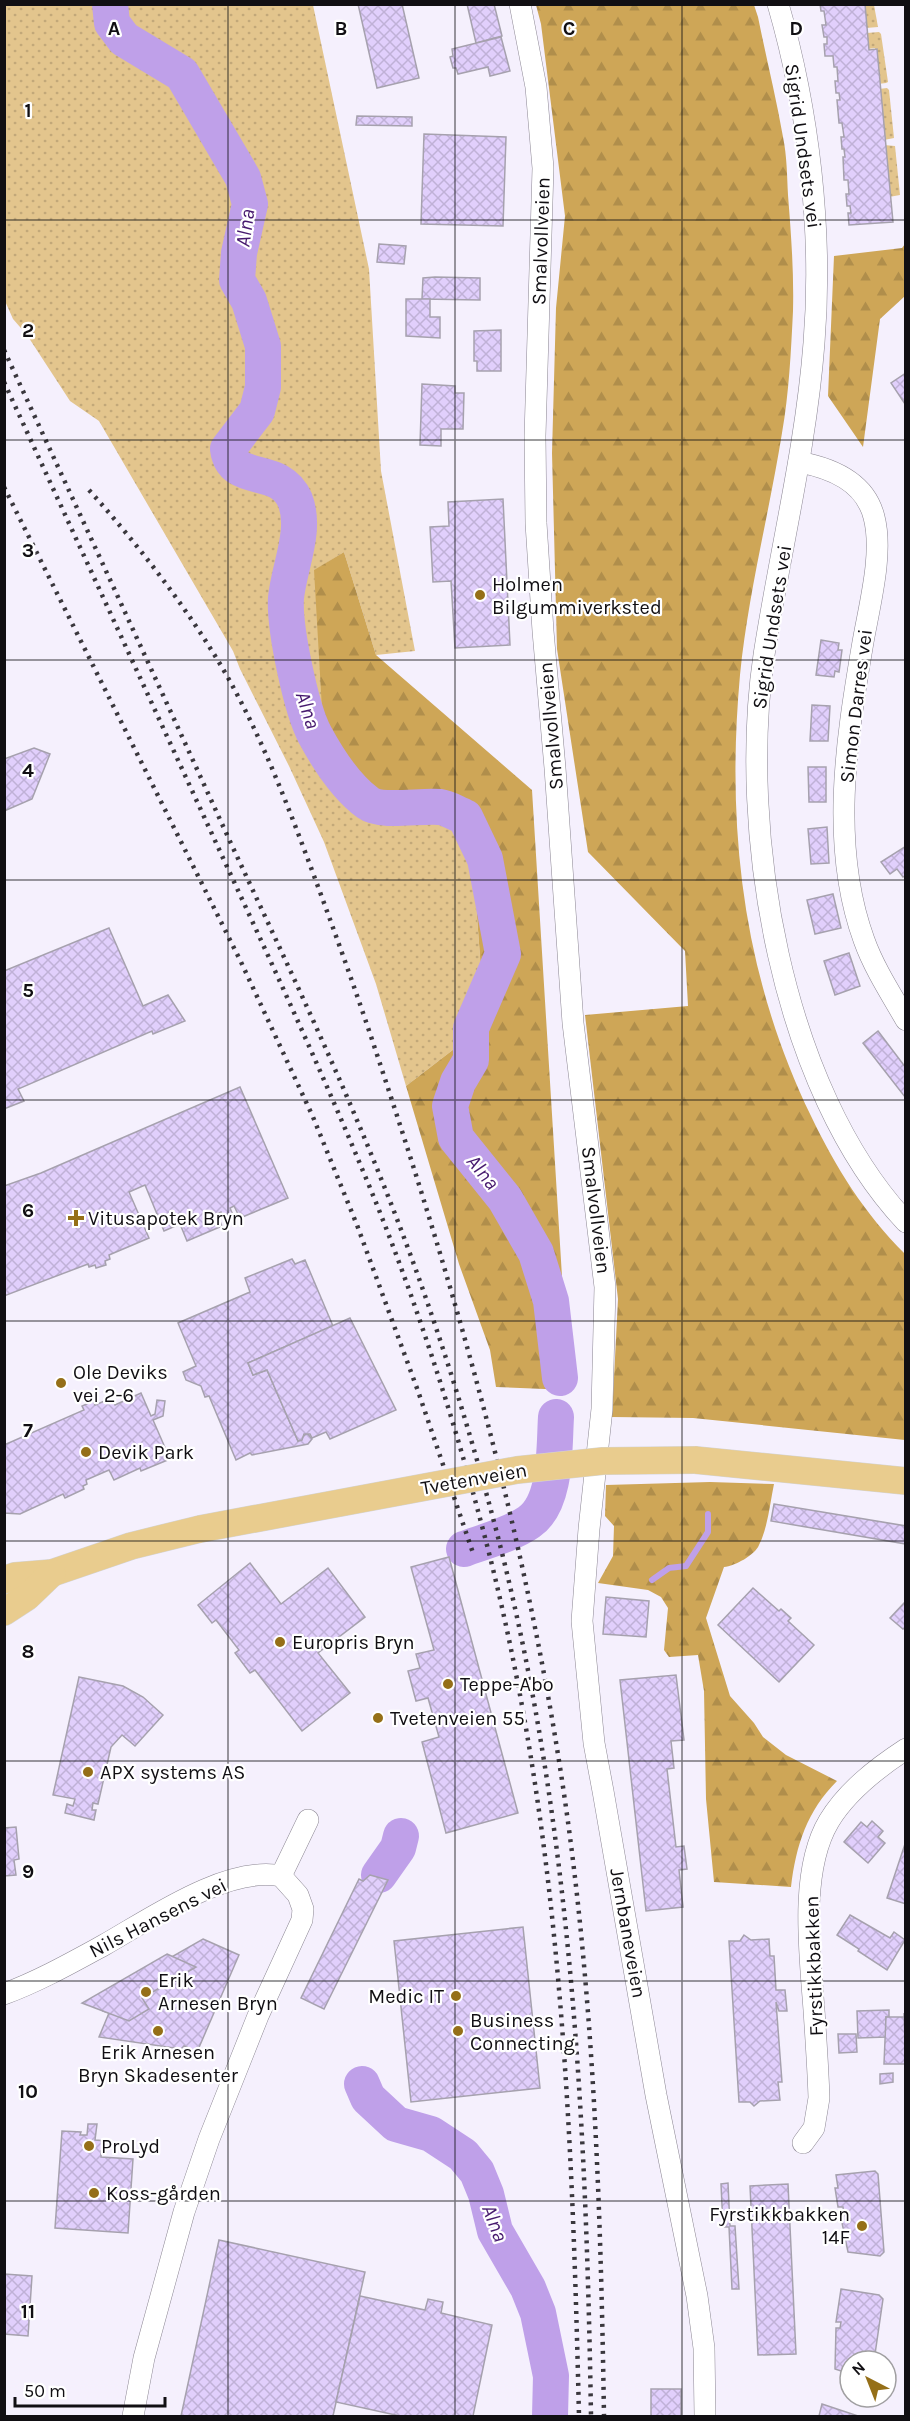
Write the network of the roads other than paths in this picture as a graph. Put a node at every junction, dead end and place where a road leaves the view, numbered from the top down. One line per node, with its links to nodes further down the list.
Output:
1 (520, 4): 6 (street, Smalvollveien)
2 (778, 4): 3 (street, Sigrid Undsets vei)
3 (799, 462): 4 (street, Simon Darres vei); 5 (street, Sigrid Undsets vei)
4 (906, 1020)
5 (906, 1222)
6 (598, 1447): 17 (street, Jernbaneveien)
7 (906, 1481): 8 (main road, Tvetenveien, bridge)
8 (52, 1573): 9 (main road, Tvetenveien); 10 (main road, Tvetenveien)
9 (4, 1580)
10 (4, 1612)
11 (906, 1749): 15 (street, Fyrstikkbakken)
12 (308, 1820): 13 (street)
13 (281, 1876): 14 (street, Nils Hansens vei); 16 (street)
14 (4, 1994)
15 (803, 2143)
16 (133, 2416)
17 (705, 2416)

